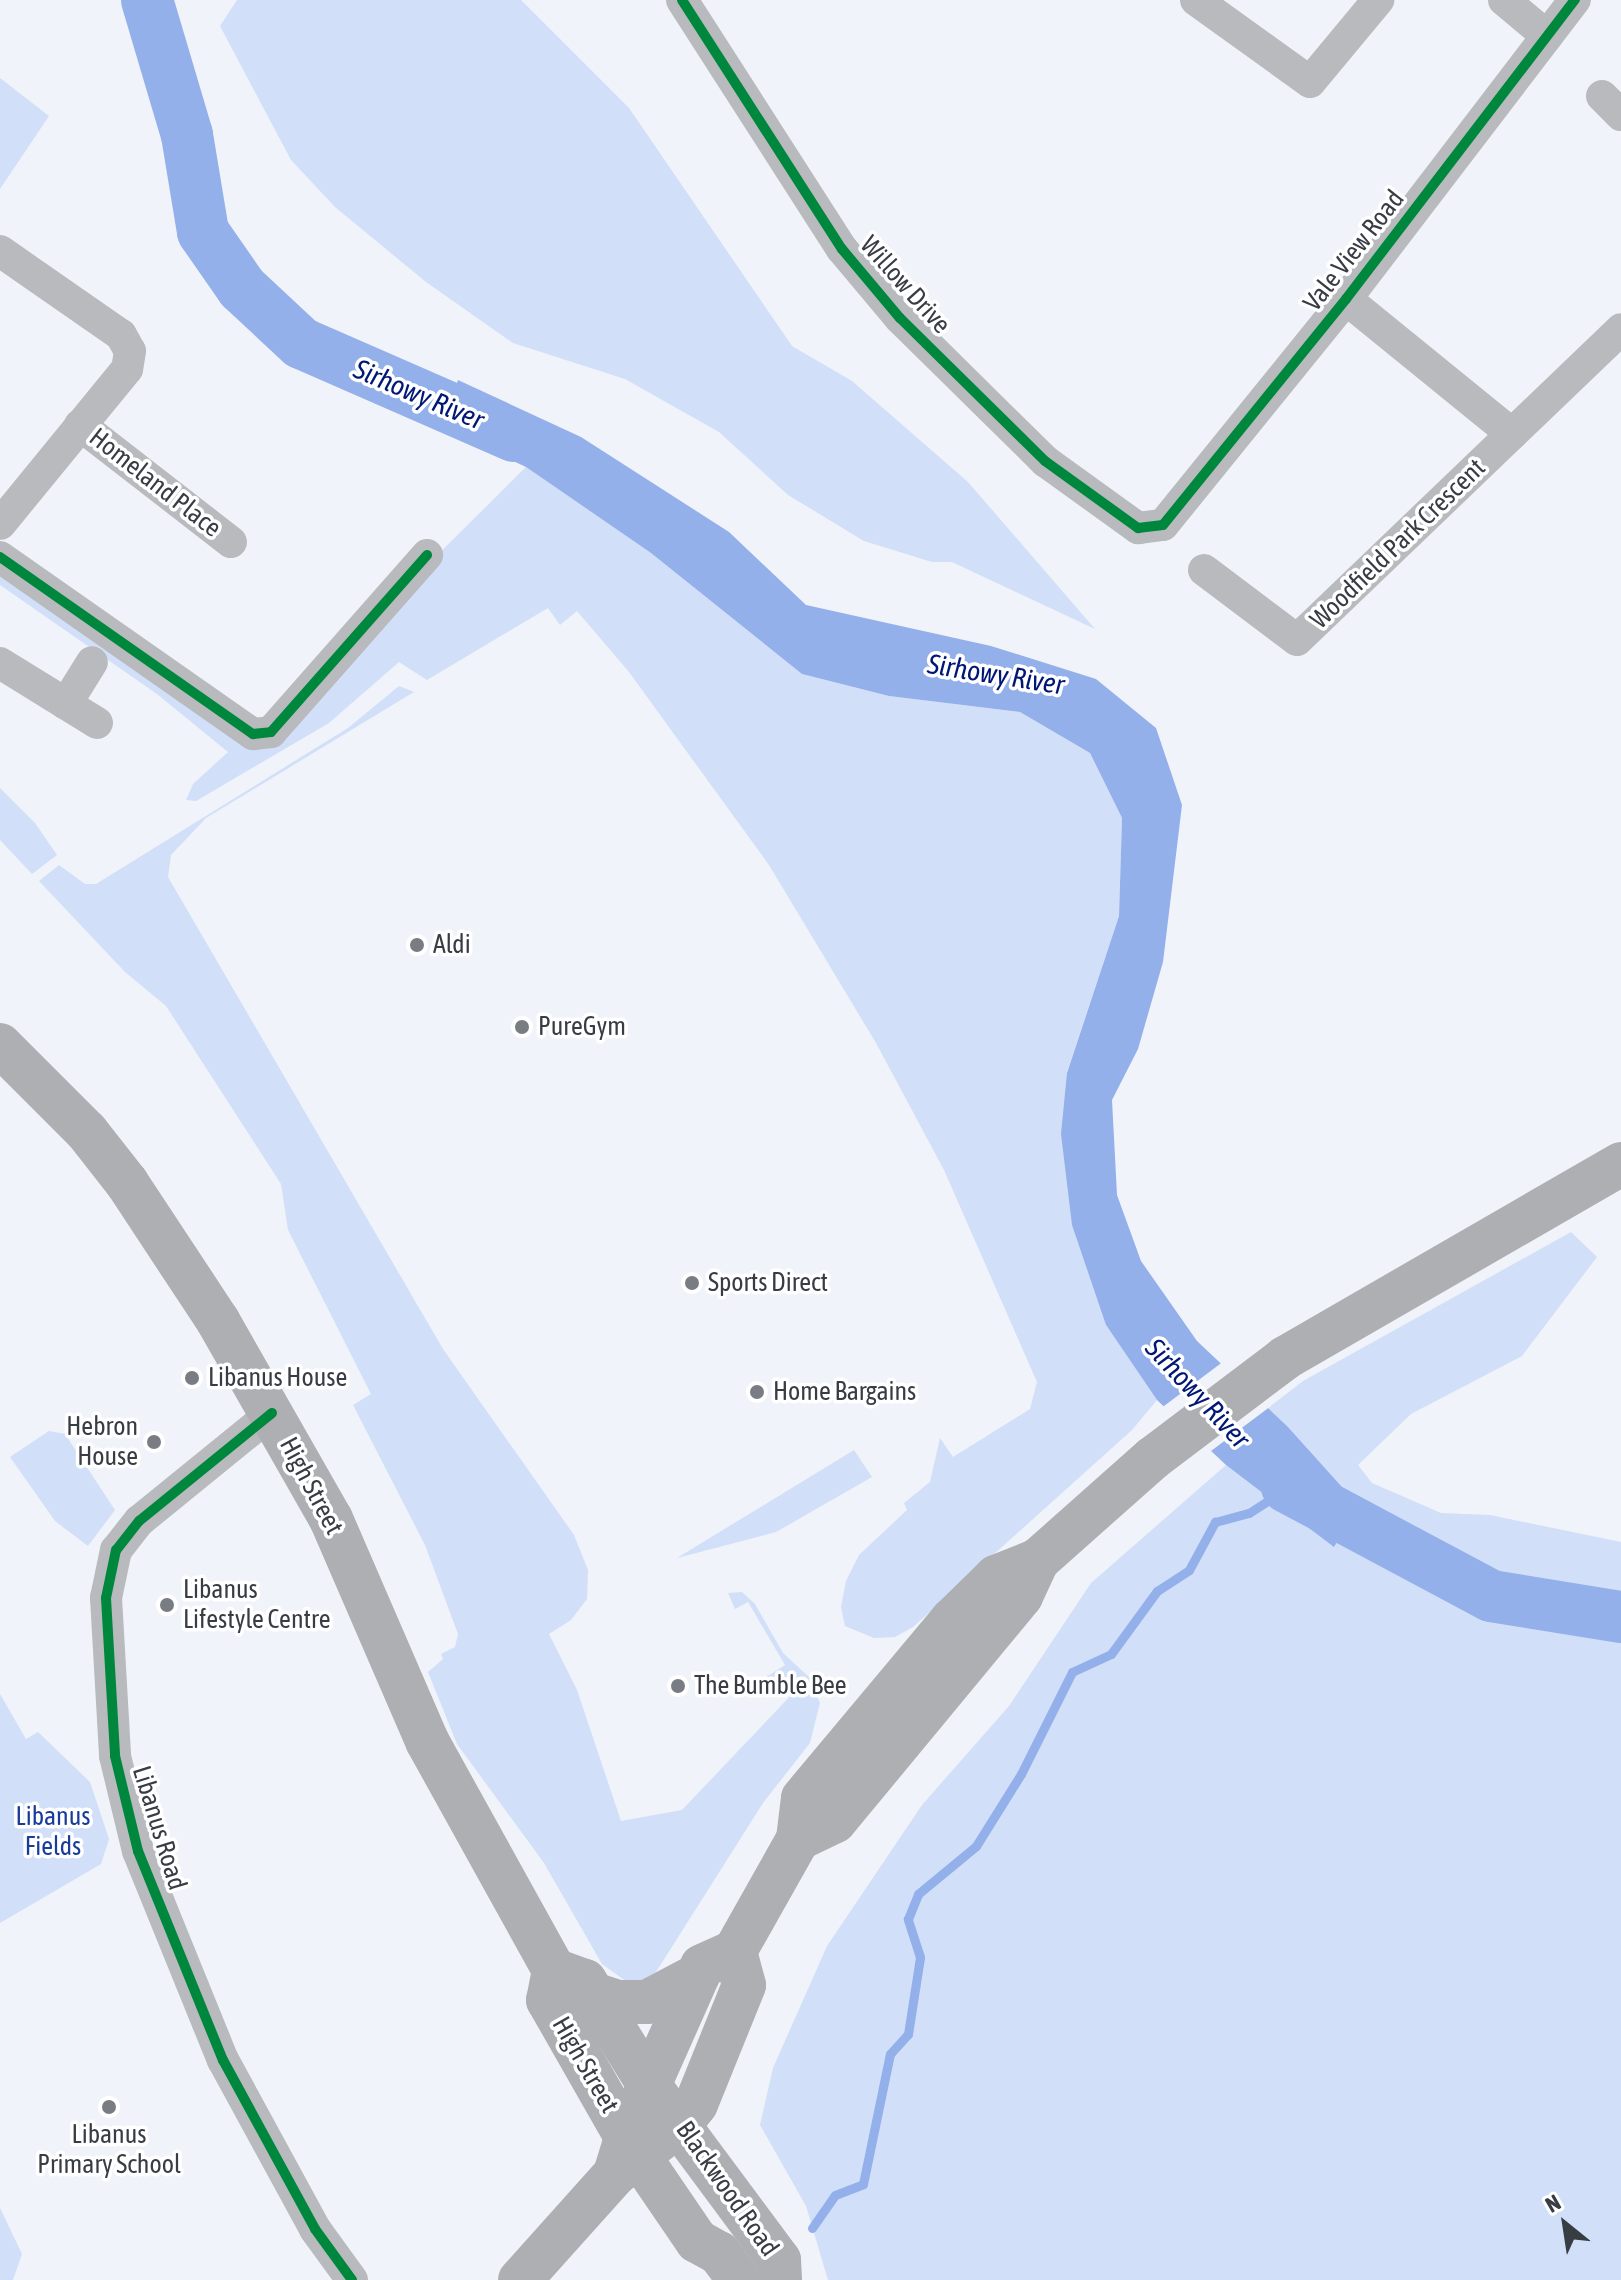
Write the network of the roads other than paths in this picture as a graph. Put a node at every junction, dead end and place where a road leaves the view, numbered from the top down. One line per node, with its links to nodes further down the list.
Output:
1 (682, 0): 13 (street, Willow Drive)
2 (1196, 0): 3 (street)
3 (1378, 0)
4 (1504, 0): 6 (street)
5 (1575, 0): 6 (street, Vale View Road)
6 (1547, 36): 8 (street, Vale View Road)
7 (0, 251): 10 (street)
8 (1346, 299): 11 (street); 13 (street, Vale View Road)
9 (1621, 329): 11 (street, Woodfield Park Crescent)
10 (80, 425): 12 (street); 14 (street, Homeland Place)
11 (1512, 434): 17 (street, Woodfield Park Crescent)
12 (0, 524)
13 (1163, 525)
14 (231, 542)
15 (427, 555): 16 (street)
16 (0, 557)
17 (1204, 570)
18 (92, 662): 20 (street)
19 (0, 663): 20 (street)
20 (66, 704): 21 (street)
21 (97, 723)
22 (0, 1045): 24 (main road, High Street)
23 (1617, 1173): 25 (main road)
24 (272, 1413): 26 (main road, High Street); 31 (street, Libanus Road)
25 (735, 1951): 27 (main road); 29 (main road)
26 (554, 1970): 28 (main road, High Street); 29 (main road, High Street)
27 (698, 1975): 28 (main road); 29 (main road)
28 (593, 1994): 29 (main road, High Street)
29 (648, 2131): 30 (main road); 32 (main road); 33 (main road, Blackwood Road)
30 (729, 2266)
31 (352, 2280)
32 (520, 2280)
33 (780, 2280)

